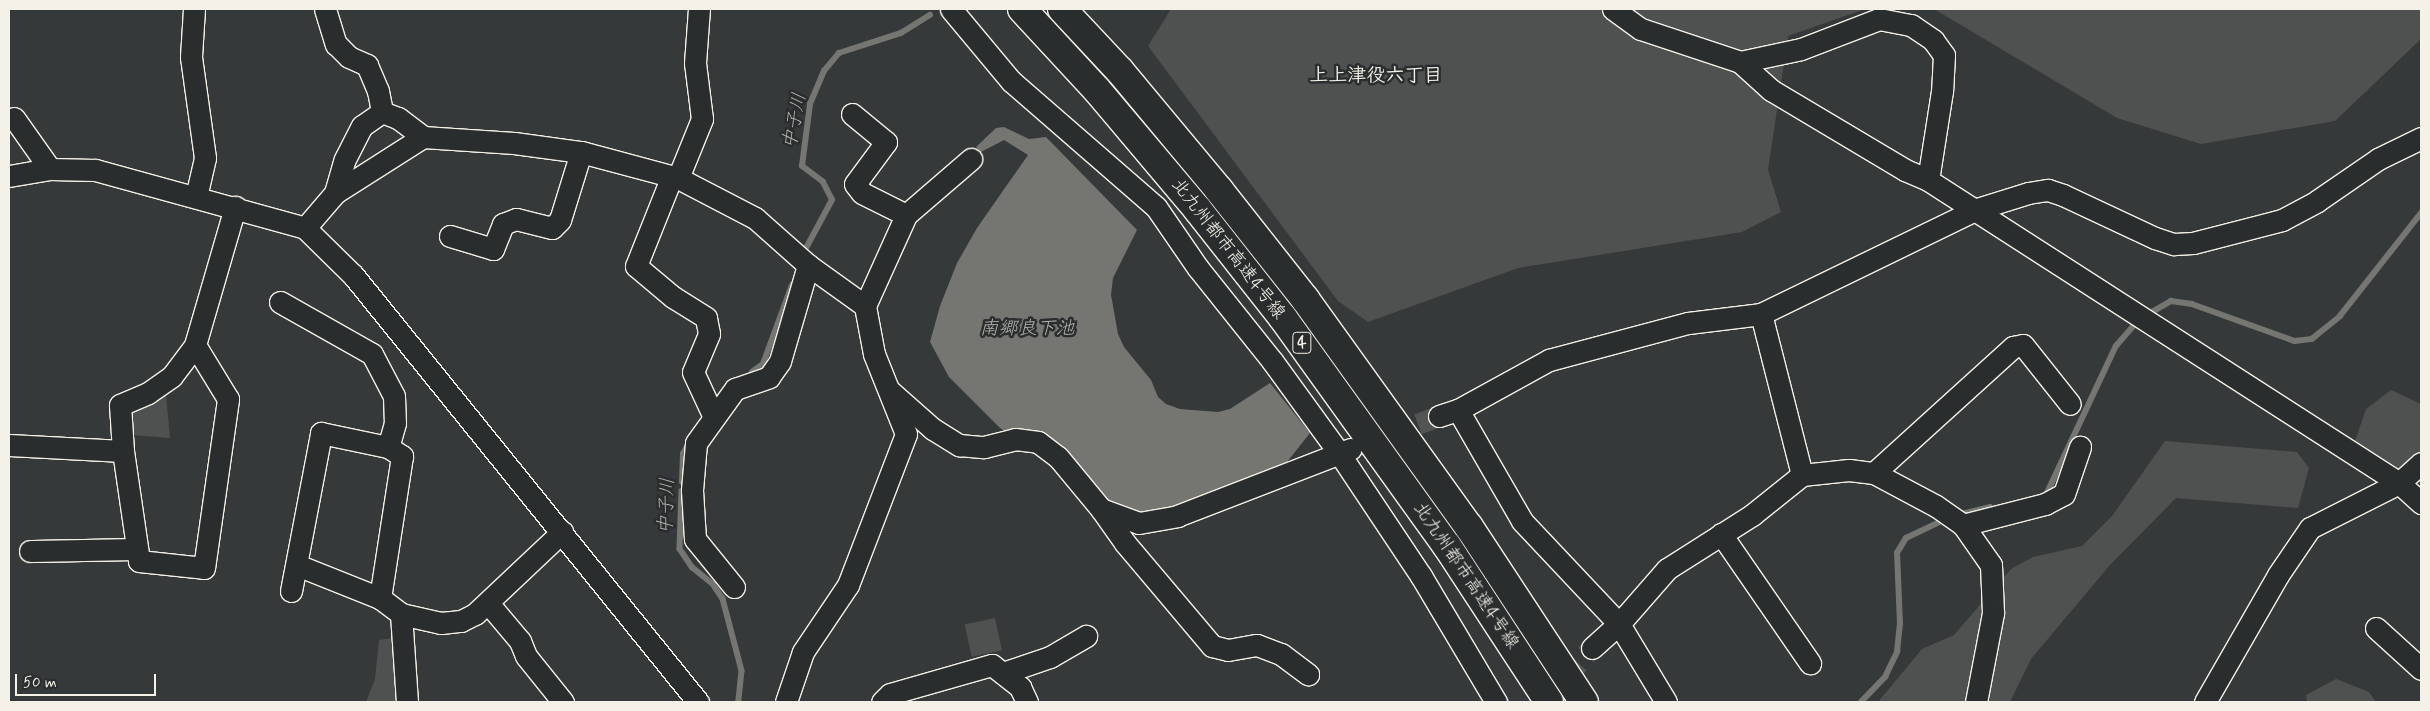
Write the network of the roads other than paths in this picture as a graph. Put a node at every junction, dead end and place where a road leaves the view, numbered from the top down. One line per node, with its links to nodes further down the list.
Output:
1 (194, 9): 21 (street)
2 (325, 9): 9 (street)
3 (699, 9): 18 (street)
4 (951, 9): 39 (street)
5 (1022, 9): 72 (highway, 北九州都市高速4号線 / 4)
6 (1062, 9): 73 (highway, 北九州都市高速4号線 / 4)
7 (1612, 9): 8 (street)
8 (1740, 62): 19 (street); 19 (street)
9 (382, 112): 12 (street); 20 (street)
10 (852, 114): 24 (street)
11 (14, 118): 16 (street)
12 (423, 138): 14 (street); 20 (street)
13 (2421, 138): 23 (street)
14 (581, 152): 18 (street); 26 (street)
15 (971, 159): 24 (street)
16 (50, 169): 17 (street); 21 (street)
17 (9, 176)
18 (675, 177): 27 (street); 34 (street)
19 (1928, 180): 23 (street)
20 (335, 192): 25 (street)
21 (196, 197): 22 (street)
22 (235, 207): 25 (street); 31 (street)
23 (1977, 209): 30 (street); 43 (street)
24 (906, 214): 29 (street)
25 (305, 228): 47 (street)
26 (450, 236)
27 (808, 265): 29 (street); 34 (street)
28 (280, 302): 36 (street)
29 (865, 306): 32 (street)
30 (1761, 314): 42 (street); 57 (street)
31 (195, 345): 38 (street); 49 (street)
32 (886, 388): 45 (street); 68 (street)
33 (2070, 404): 41 (street)
34 (713, 415): 52 (street)
35 (9, 445): 38 (street)
36 (388, 447): 51 (street); 54 (street)
37 (2080, 447): 46 (street)
38 (123, 451): 49 (street)
39 (1345, 451): 45 (street); 71 (street)
40 (2421, 463): 43 (street)
41 (1874, 474): 42 (street); 46 (street)
42 (1802, 475): 48 (street)
43 (2399, 483): 44 (street); 76 (street)
44 (2421, 503)
45 (1101, 509): 64 (street)
46 (1959, 522): 75 (street)
47 (562, 532): 55 (street); 67 (street)
48 (1721, 534): 57 (street); 61 (street)
49 (137, 549): 50 (street)
50 (29, 551)
51 (297, 565): 53 (street); 54 (street)
52 (734, 587)
53 (290, 591)
54 (380, 598): 56 (street)
55 (488, 604): 56 (street); 66 (street)
56 (401, 614): 65 (street)
57 (1619, 624): 60 (street); 74 (street)
58 (2376, 628): 62 (street)
59 (1086, 636): 63 (street)
60 (1592, 648)
61 (1810, 663)
62 (2421, 669)
63 (1003, 673): 69 (street); 70 (street)
64 (1308, 674)
65 (407, 702)
66 (563, 702)
67 (698, 702)
68 (786, 702)
69 (882, 702)
70 (1027, 702)
71 (1496, 702)
72 (1549, 702)
73 (1584, 702)
74 (1666, 702)
75 (1976, 702)
76 (2205, 702)

